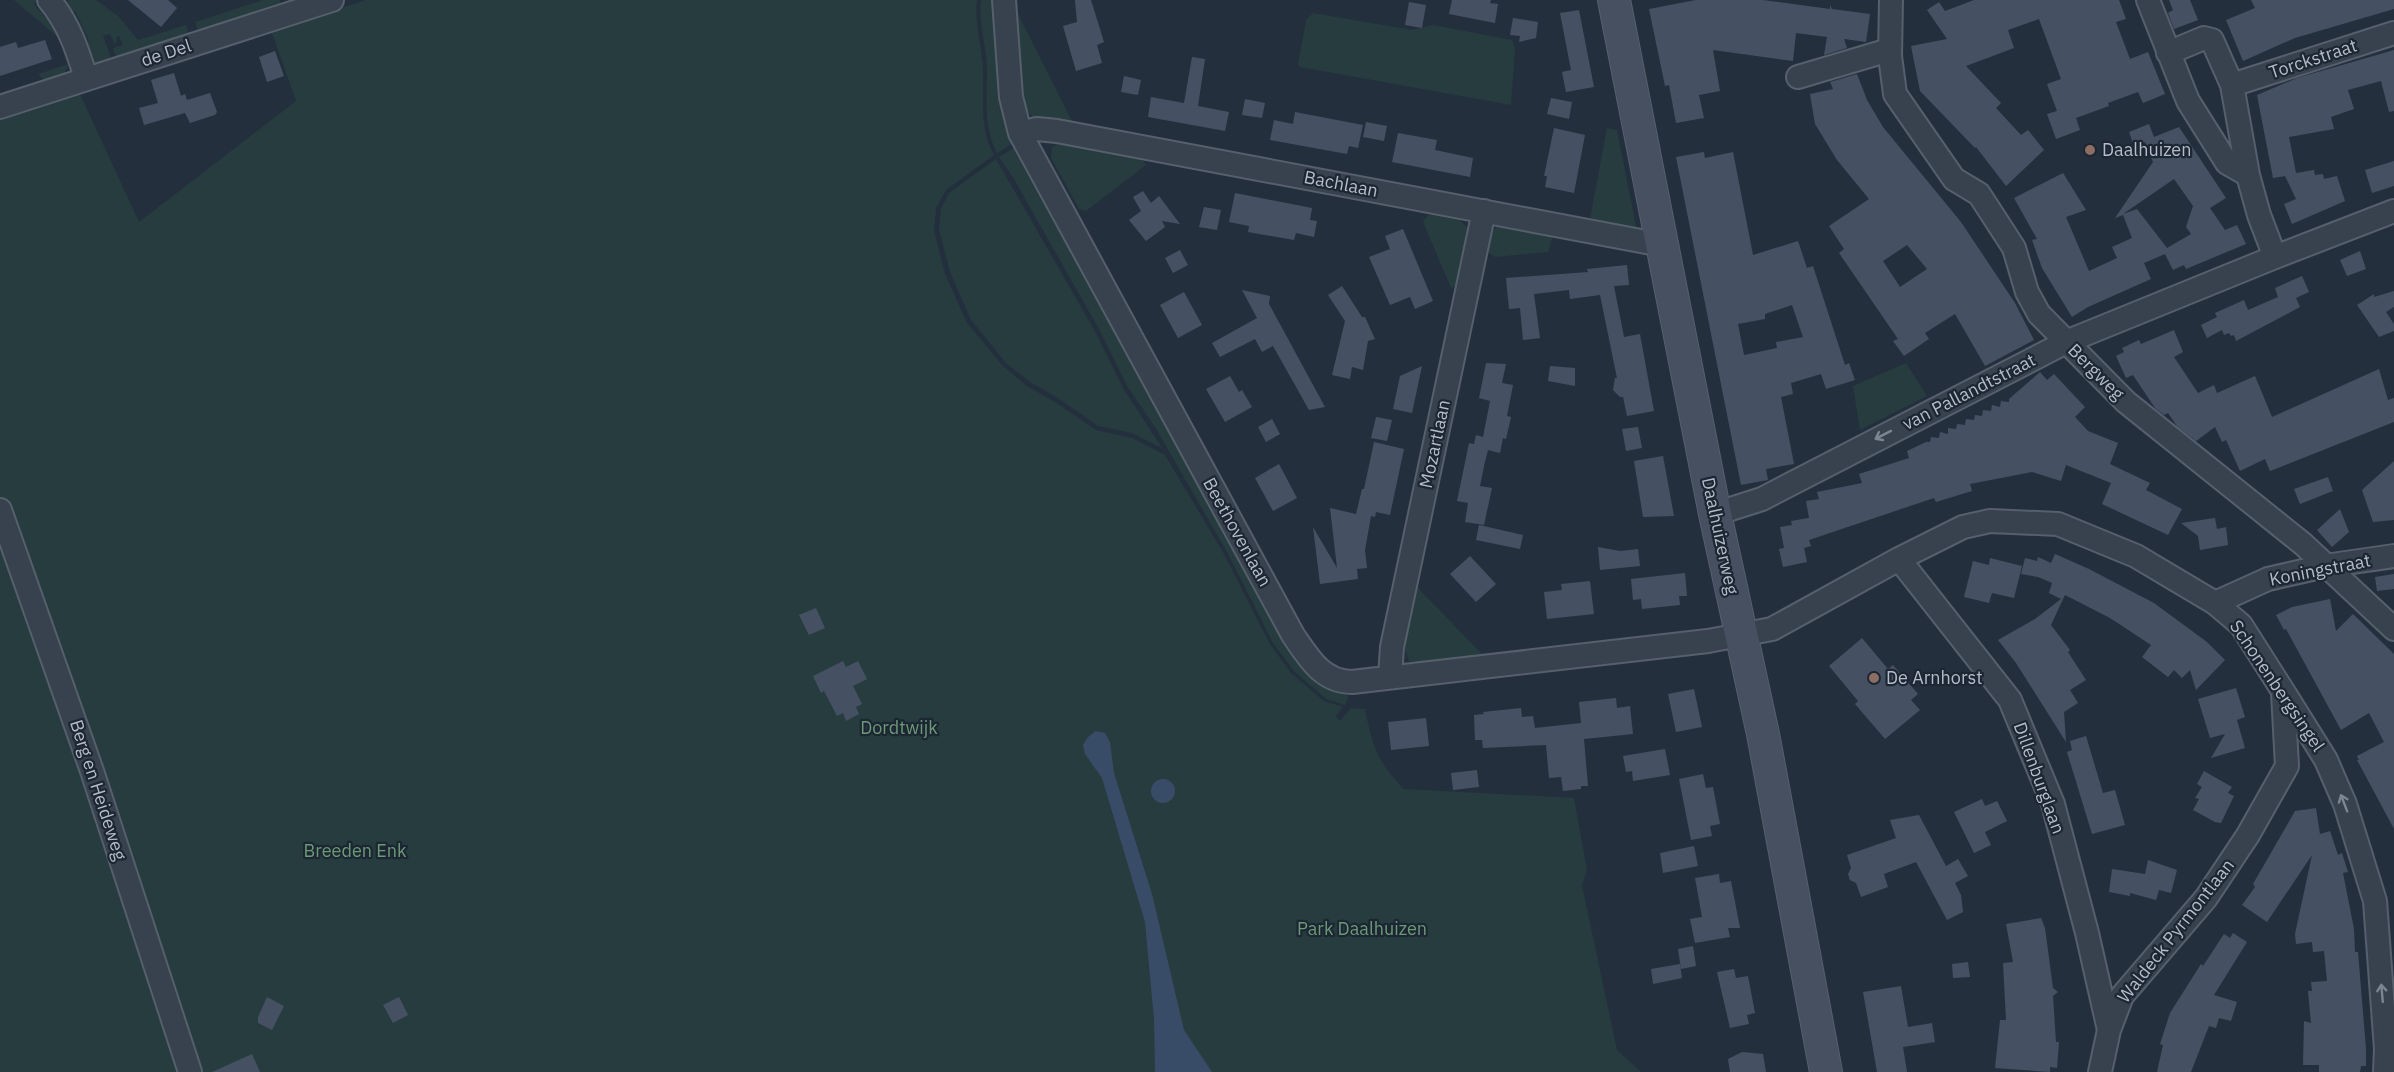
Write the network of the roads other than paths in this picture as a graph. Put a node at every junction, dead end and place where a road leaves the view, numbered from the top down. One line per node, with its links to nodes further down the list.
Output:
1 (49, 0): 12 (street)
2 (332, 0): 7 (street, de Del)
3 (1004, 0): 15 (street, Beethovenlaan)
4 (1614, 0): 19 (main road, Daalhuizerweg)
5 (1891, 0): 9 (street, Bergweg)
6 (2148, 0): 10 (street)
7 (304, 4): 12 (street, de Del)
8 (2394, 33): 13 (street, Torckstraat)
9 (1889, 50): 11 (street); 21 (street, Bergweg)
10 (2168, 53): 13 (street); 16 (street)
11 (1798, 77)
12 (86, 78): 14 (street, de Del)
13 (2232, 85): 16 (street)
14 (0, 106)
15 (1020, 133): 17 (street, Bachlaan); 30 (street, Beethovenlaan)
16 (2248, 175): 20 (street)
17 (1484, 211): 19 (street, Bachlaan); 30 (street, Mozartlaan)
18 (2394, 211): 20 (street, van Pallandtstraat)
19 (1662, 245): 23 (main road, Daalhuizerweg)
20 (2275, 257): 21 (street, van Pallandtstraat)
21 (2066, 342): 23 (street, van Pallandtstraat, one-way to 23); 26 (street, Bergweg)
22 (0, 510): 35 (street, Berg en Heideweg)
23 (1715, 514): 29 (main road, Daalhuizerweg)
24 (2394, 556): 26 (street, Koningstraat)
25 (1899, 559): 27 (street, Schonenbergsingel); 29 (street, Schonenbergsingel); 34 (street, Dillenburglaan)
26 (2325, 566): 27 (street, Koningstraat); 28 (street, Bergweg)
27 (2216, 603): 31 (street, Schonenbergsingel)
28 (2394, 629)
29 (1741, 635): 30 (street, Beethovenlaan); 36 (main road, Daalhuizerweg)
30 (1390, 677)
31 (2283, 691): 32 (street, Schonenbergsingel); 33 (street)
32 (2326, 760): 33 (street); 38 (street, Schonenbergsingel, one-way to 32)
33 (2287, 766): 34 (street, Waldeck Pyrmontlaan)
34 (2109, 1030): 37 (street, Waldeck Pyrmontlaan)
35 (190, 1072)
36 (1826, 1072)
37 (2100, 1072)
38 (2385, 1072)

